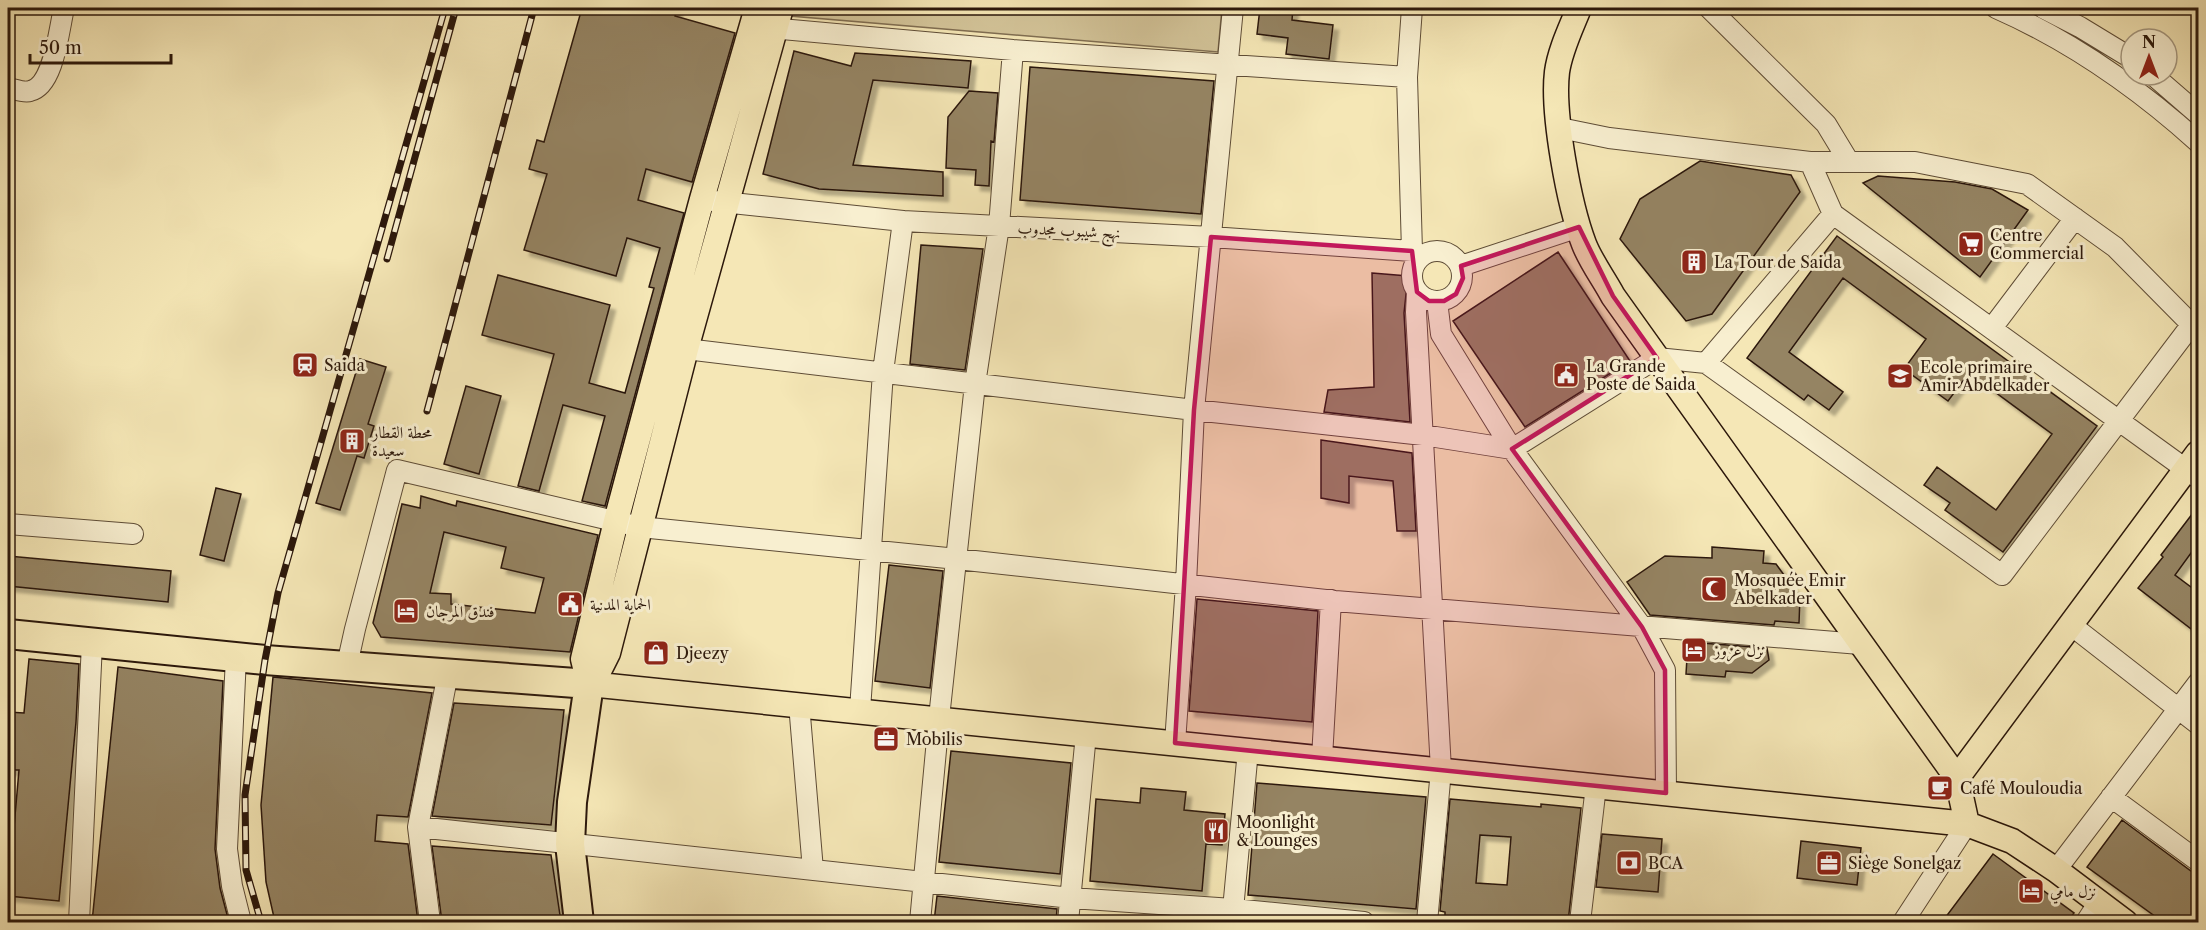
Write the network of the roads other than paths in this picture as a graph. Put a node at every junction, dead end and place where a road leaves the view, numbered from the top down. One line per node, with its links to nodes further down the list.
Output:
1 (64, 8): 14 (street)
2 (1233, 8): 11 (street)
3 (1412, 8): 12 (street)
4 (1579, 8): 16 (main road)
5 (1709, 8): 19 (street)
6 (1996, 8): 17 (street)
7 (2043, 8): 10 (street)
8 (766, 18): 9 (street); 20 (main road); 21 (main road)
9 (1014, 50): 11 (street); 25 (street)
10 (2119, 51)
11 (1228, 66): 12 (street); 27 (street)
12 (1407, 77): 28 (street)
13 (2166, 87): 15 (street)
14 (8, 88)
15 (2199, 114)
16 (1560, 128): 18 (street); 26 (main road)
17 (2199, 142)
18 (1810, 162): 19 (street); 22 (street)
19 (1849, 162): 23 (street)
20 (702, 199): 21 (street, نهج شيبوب مجدوب); 36 (main road)
21 (725, 203): 24 (street, نهج شيبوب مجدوب); 36 (main road)
22 (1833, 214): 32 (street); 38 (street)
23 (2075, 218): 32 (street); 33 (street)
24 (903, 220): 25 (street, نهج شيبوب مجدوب); 39 (street)
25 (999, 226): 27 (street, نهج شيبوب مجدوب); 40 (street)
26 (1579, 227): 29 (street); 37 (main road)
27 (1211, 237): 28 (street, نهج شيبوب مجدوب); 41 (street)
28 (1417, 257): 29 (street); 30 (street)
29 (1461, 266): 31 (street)
30 (1417, 292): 31 (street); 35 (street)
31 (1437, 301): 34 (street)
32 (1992, 328): 42 (street)
33 (2195, 328): 42 (street)
34 (1442, 334): 35 (street); 44 (street)
35 (1418, 340): 43 (street)
36 (675, 344): 39 (street); 46 (main road); 48 (main road)
37 (1657, 358): 38 (street); 44 (street); 59 (main road)
38 (1706, 363): 42 (street)
39 (883, 372): 40 (street); 50 (street)
40 (975, 384): 41 (street); 51 (street)
41 (1194, 410): 43 (street); 52 (street)
42 (2118, 419): 45 (street)
43 (1423, 435): 44 (street); 54 (street)
44 (1512, 449): 56 (street)
45 (2195, 466): 55 (main road)
46 (616, 521): 48 (street); 61 (street); 64 (main road)
47 (8, 524): 49 (street)
48 (640, 527): 50 (street); 64 (main road)
49 (133, 534)
50 (870, 550): 51 (street); 67 (street)
51 (957, 559): 52 (street); 68 (street)
52 (1186, 584): 53 (street); 71 (street)
53 (1331, 600): 54 (street); 73 (street)
54 (1430, 609): 56 (street); 74 (street)
55 (2071, 625): 66 (street); 75 (main road)
56 (1642, 627): 59 (street); 77 (street)
57 (8, 634): 58 (highway)
58 (92, 643): 60 (highway); 89 (street)
59 (1860, 644): 75 (main road)
60 (236, 657): 61 (highway); 90 (street)
61 (347, 665): 62 (highway)
62 (448, 673): 64 (highway); 80 (street)
63 (2199, 683): 66 (street)
64 (589, 684): 65 (main road); 81 (highway)
65 (799, 704): 67 (main road); 83 (street)
66 (2179, 709): 69 (street); 78 (street)
67 (860, 710): 68 (main road)
68 (939, 718): 70 (main road); 85 (street)
69 (2199, 724)
70 (1086, 734): 71 (main road); 86 (street)
71 (1175, 743): 72 (main road)
72 (1248, 750): 73 (main road); 88 (street)
73 (1322, 758): 74 (main road)
74 (1441, 770): 76 (main road); 96 (street)
75 (1957, 778): 79 (main road)
76 (1596, 786): 77 (main road); 97 (street)
77 (1666, 793): 79 (main road)
78 (2111, 797): 82 (street); 84 (street)
79 (1967, 824): 84 (main road); 98 (street)
80 (418, 827): 81 (street); 91 (street)
81 (570, 844): 83 (street); 92 (highway)
82 (2199, 861)
83 (813, 870): 85 (street)
84 (2055, 870): 87 (main road)
85 (924, 882): 86 (street); 93 (street)
86 (1071, 898): 88 (street); 94 (street)
87 (2099, 902): 99 (street); 100 (main road)
88 (1232, 916): 95 (street)
89 (79, 922)
90 (241, 922)
91 (430, 922)
92 (579, 922)
93 (920, 922)
94 (1068, 922)
95 (1364, 922)
96 (1427, 922)
97 (1580, 922)
98 (1903, 922)
99 (2086, 922)
100 (2125, 922)

